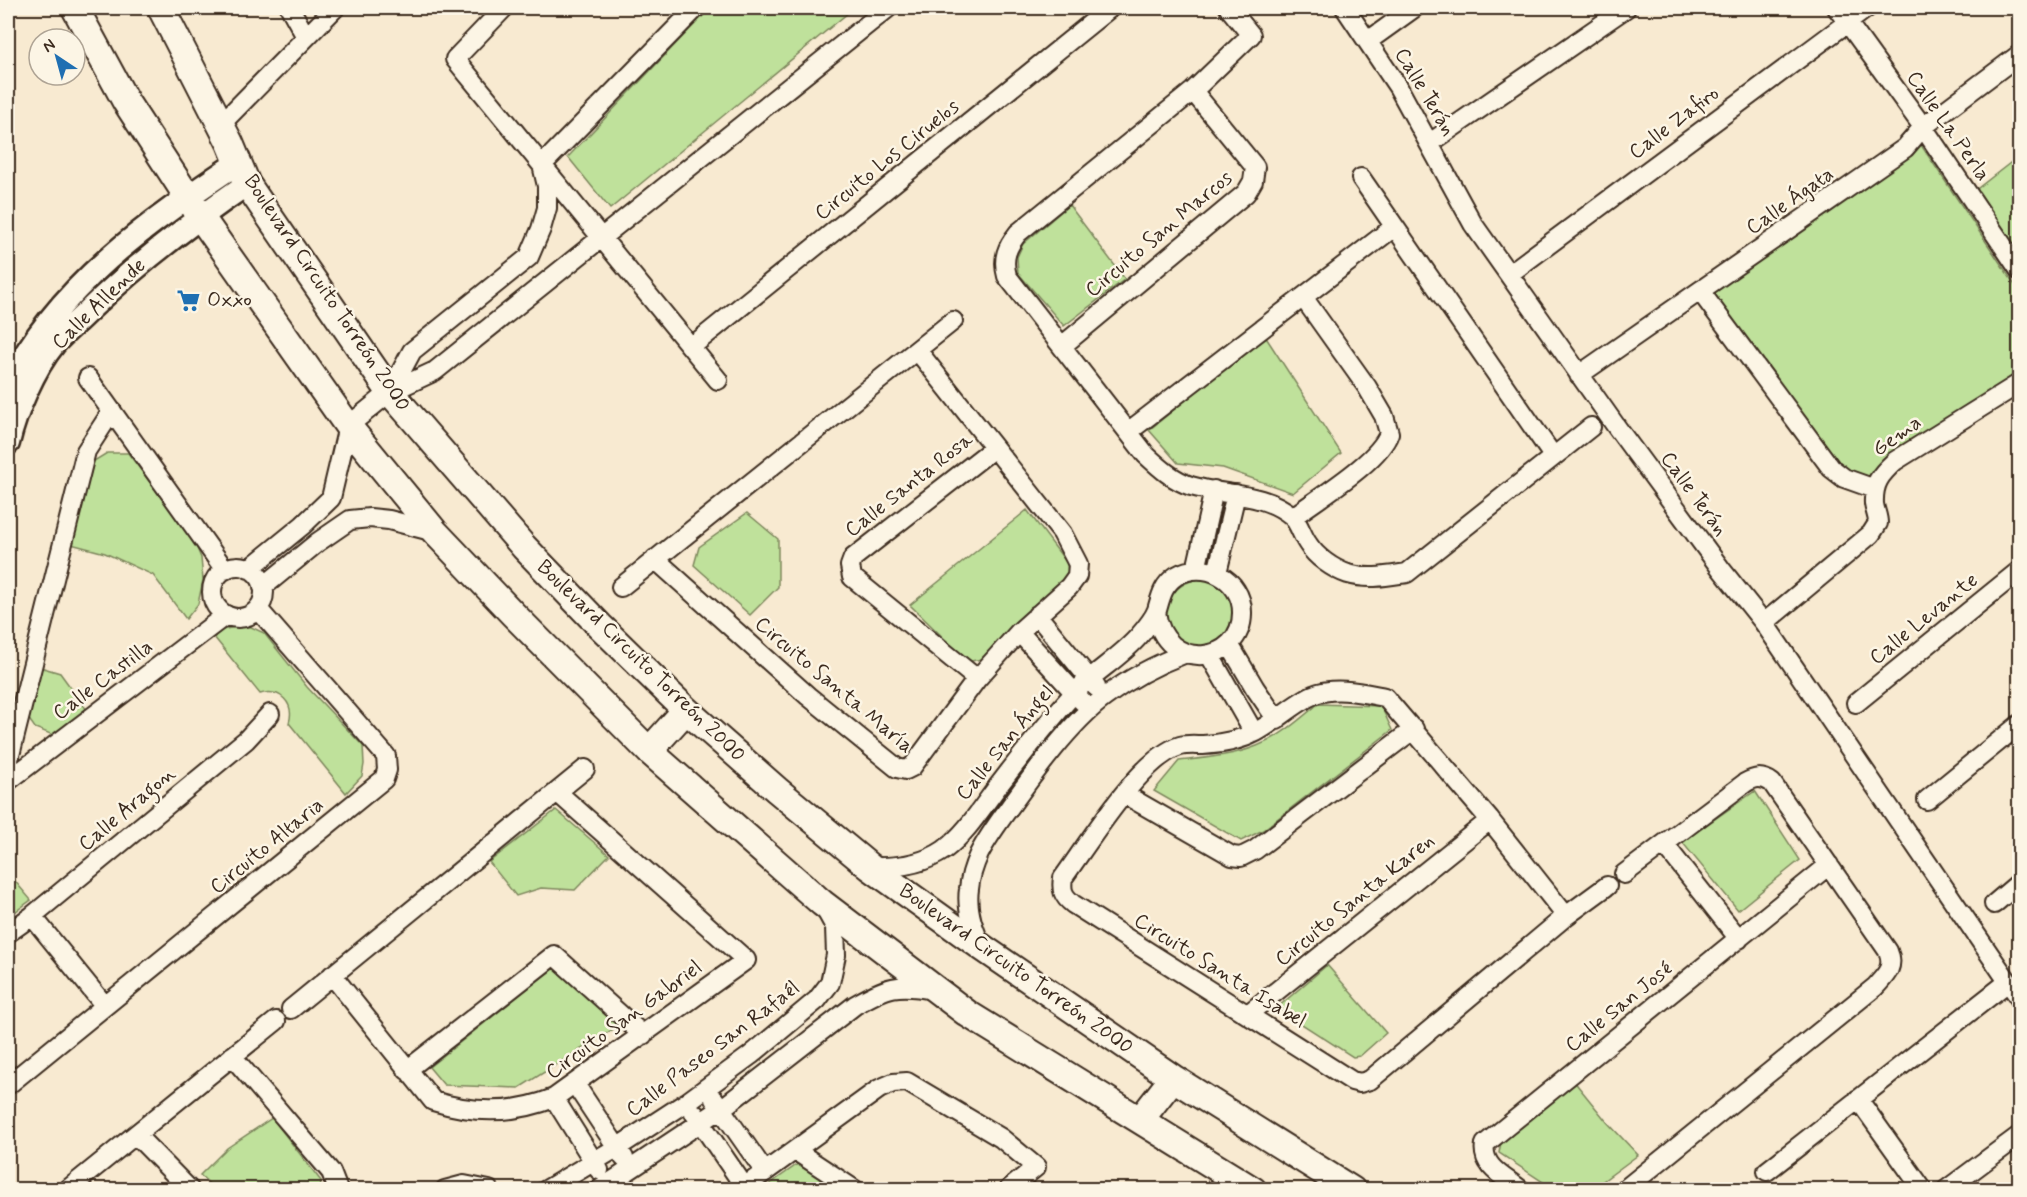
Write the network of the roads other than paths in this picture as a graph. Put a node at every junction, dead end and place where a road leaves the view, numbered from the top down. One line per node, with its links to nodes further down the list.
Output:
1 (75, 8): 25 (main road)
2 (162, 8): 19 (main road, Boulevard Circuito Torreón 2000)
3 (290, 8): 15 (street)
4 (335, 8): 15 (street)
5 (504, 8): 22 (street)
6 (696, 8): 22 (street)
7 (888, 8): 27 (street)
8 (1110, 8): 36 (street, Circuito Los Ciruelos)
9 (1229, 8): 18 (street)
10 (1345, 8): 16 (street, Calle Terán)
11 (1414, 8): 16 (street)
12 (1626, 8): 21 (street)
13 (1867, 8): 14 (street, Calle Zafiro)
14 (1842, 15): 20 (street, Calle La Perla); 30 (street, Calle Zafiro)
15 (306, 37): 19 (street)
16 (1368, 41): 21 (street, Calle Terán)
17 (2019, 54): 20 (street, Calle Ágata)
18 (1193, 91): 35 (street); 35 (street, Circuito San Marcos)
19 (221, 124): 23 (main road, Boulevard Circuito Torreón 2000)
20 (1923, 127): 29 (street, Calle La Perla); 32 (street, Calle Ágata)
21 (1430, 143): 30 (street, Calle Terán)
22 (542, 165): 27 (street); 28 (street)
23 (243, 173): 25 (street); 43 (main road, Boulevard Circuito Torreón 2000)
24 (1361, 178): 26 (street)
25 (193, 206): 42 (street, Calle Allende); 45 (main road); 48 (street, Calle Allende)
26 (1394, 227): 33 (street); 50 (street)
27 (602, 238): 31 (street); 36 (street)
28 (529, 257): 31 (street); 43 (street)
29 (2019, 271)
30 (1509, 274): 38 (street, Calle Terán)
31 (549, 281): 43 (street)
32 (1700, 291): 38 (street, Calle Ágata); 51 (street)
33 (1303, 297): 47 (street); 55 (street)
34 (953, 321): 37 (street)
35 (1062, 346): 47 (street)
36 (691, 347): 40 (street)
37 (917, 351): 49 (street, Circuito Santa María); 60 (street)
38 (1579, 375): 72 (street, Calle Terán)
39 (88, 378): 44 (street)
40 (718, 380)
41 (2019, 382): 51 (street, Gema)
42 (8, 385)
43 (390, 392): 45 (street); 82 (main road, Boulevard Circuito Torreón 2000)
44 (111, 411): 62 (street); 89 (street)
45 (348, 426): 54 (street); 57 (main road)
46 (1591, 427): 50 (street)
47 (1128, 432): 52 (street)
48 (8, 443)
49 (994, 447): 71 (street, Circuito Santa María); 78 (street, Calle Santa Rosa)
50 (1553, 456): 55 (street)
51 (1875, 489): 72 (street, Gema)
52 (1214, 490): 53 (street); 63 (street)
53 (1236, 494): 55 (street); 65 (street)
54 (331, 498): 56 (street); 58 (street)
55 (1293, 517)
56 (350, 520): 57 (street); 59 (street)
57 (435, 532): 88 (main road)
58 (286, 538): 59 (street); 61 (street)
59 (300, 556): 66 (street)
60 (655, 560): 67 (street); 78 (street, Circuito Santa María)
61 (249, 569): 62 (street); 66 (street)
62 (225, 570): 70 (street)
63 (1196, 570): 65 (street); 69 (street)
64 (2019, 570): 81 (street, Calle Levante)
65 (1216, 573): 74 (street)
66 (263, 586): 68 (street)
67 (621, 587)
68 (258, 609): 70 (street); 113 (street, Circuito Altaria)
69 (1156, 612): 75 (street); 77 (street, Calle San Ángel)
70 (226, 615): 91 (street, Calle Castilla)
71 (1037, 615): 73 (street, Circuito Santa María); 77 (street)
72 (1764, 623): 110 (street, Calle Terán)
73 (1019, 632): 78 (street, Circuito Santa María); 79 (street)
74 (1229, 644): 76 (street); 84 (street)
75 (1186, 653): 76 (street); 80 (street, Calle San Ángel)
76 (1209, 654): 87 (street)
77 (1089, 678): 79 (street, Calle San Ángel); 80 (street)
78 (976, 679)
79 (1075, 693): 80 (street); 98 (street, Calle San Ángel)
80 (1097, 703): 108 (street, Calle San Ángel)
81 (1856, 703)
82 (686, 710): 88 (main road); 98 (main road, Boulevard Circuito Torreón 2000)
83 (270, 714): 104 (street, Calle Aragon)
84 (1277, 720): 86 (street, Circuito Santa Isabel); 87 (street, Circuito Santa Isabel)
85 (2019, 724): 94 (street)
86 (1414, 729): 93 (street); 95 (street, Circuito Santa Isabel)
87 (1254, 733): 93 (street, Circuito Santa Isabel)
88 (649, 751): 102 (main road)
89 (8, 763)
90 (585, 769): 92 (street)
91 (8, 781)
92 (557, 792): 109 (street); 117 (street, Circuito San Gabriel)
93 (1124, 794): 115 (street, Circuito Santa Isabel)
94 (1927, 800)
95 (1490, 820): 105 (street, Circuito Santa Isabel); 115 (street, Circuito Santa Karen)
96 (1664, 844): 97 (street); 99 (street); 107 (street)
97 (1829, 866): 107 (street, Calle San José); 151 (street)
98 (870, 867): 108 (main road, Boulevard Circuito Torreón 2000)
99 (1624, 874)
100 (2019, 882): 103 (street)
101 (1607, 886): 105 (street, Circuito Santa Isabel)
102 (822, 903): 111 (main road); 123 (street, Calle Paseo San Rafaél)
103 (1994, 904)
104 (32, 916): 106 (street, Calle Aragon); 113 (street)
105 (1566, 916): 115 (street, Circuito Santa Isabel)
106 (8, 933)
107 (1739, 939): 150 (street, Calle San José)
108 (983, 948): 120 (main road, Boulevard Circuito Torreón 2000)
109 (332, 975): 114 (street); 119 (street, Circuito San Gabriel)
110 (2008, 982): 112 (street, Calle Terán); 125 (street)
111 (938, 991): 127 (street); 128 (main road)
112 (2019, 999)
113 (105, 1006): 122 (street, Circuito Altaria)
114 (291, 1009)
115 (1248, 1014)
116 (276, 1021): 118 (street)
117 (643, 1035): 119 (street); 121 (street, Circuito San Gabriel)
118 (232, 1056): 130 (street); 142 (street)
119 (407, 1070): 124 (street, Circuito San Gabriel)
120 (1173, 1078): 128 (main road); 149 (main road, Boulevard Circuito Torreón 2000)
121 (575, 1084): 124 (street, Circuito San Gabriel); 132 (street)
122 (8, 1085)
123 (706, 1088): 126 (street, Calle Paseo San Rafaél); 127 (street)
124 (554, 1098): 134 (street)
125 (1858, 1099): 136 (street); 152 (street)
126 (687, 1102): 129 (street); 132 (street, Calle Paseo San Rafaél)
127 (721, 1109): 129 (street); 137 (street)
128 (1141, 1119): 148 (main road)
129 (701, 1122): 135 (street); 139 (street)
130 (136, 1134): 140 (street); 141 (street)
131 (2019, 1135): 153 (street)
132 (618, 1147): 134 (street, Calle Paseo San Rafaél); 135 (street)
133 (796, 1150): 137 (street); 146 (street); 147 (street)
134 (594, 1162): 138 (street); 145 (street, Calle Paseo San Rafaél)
135 (632, 1169): 138 (street)
136 (1767, 1171)
137 (765, 1172): 139 (street)
138 (603, 1187)
139 (742, 1188)
140 (68, 1190)
141 (190, 1190)
142 (339, 1190)
143 (445, 1190): 144 (street)
144 (489, 1190)
145 (546, 1190)
146 (855, 1190)
147 (1008, 1190)
148 (1253, 1190)
149 (1352, 1190)
150 (1521, 1190)
151 (1624, 1190)
152 (1923, 1190)
153 (1946, 1190)

